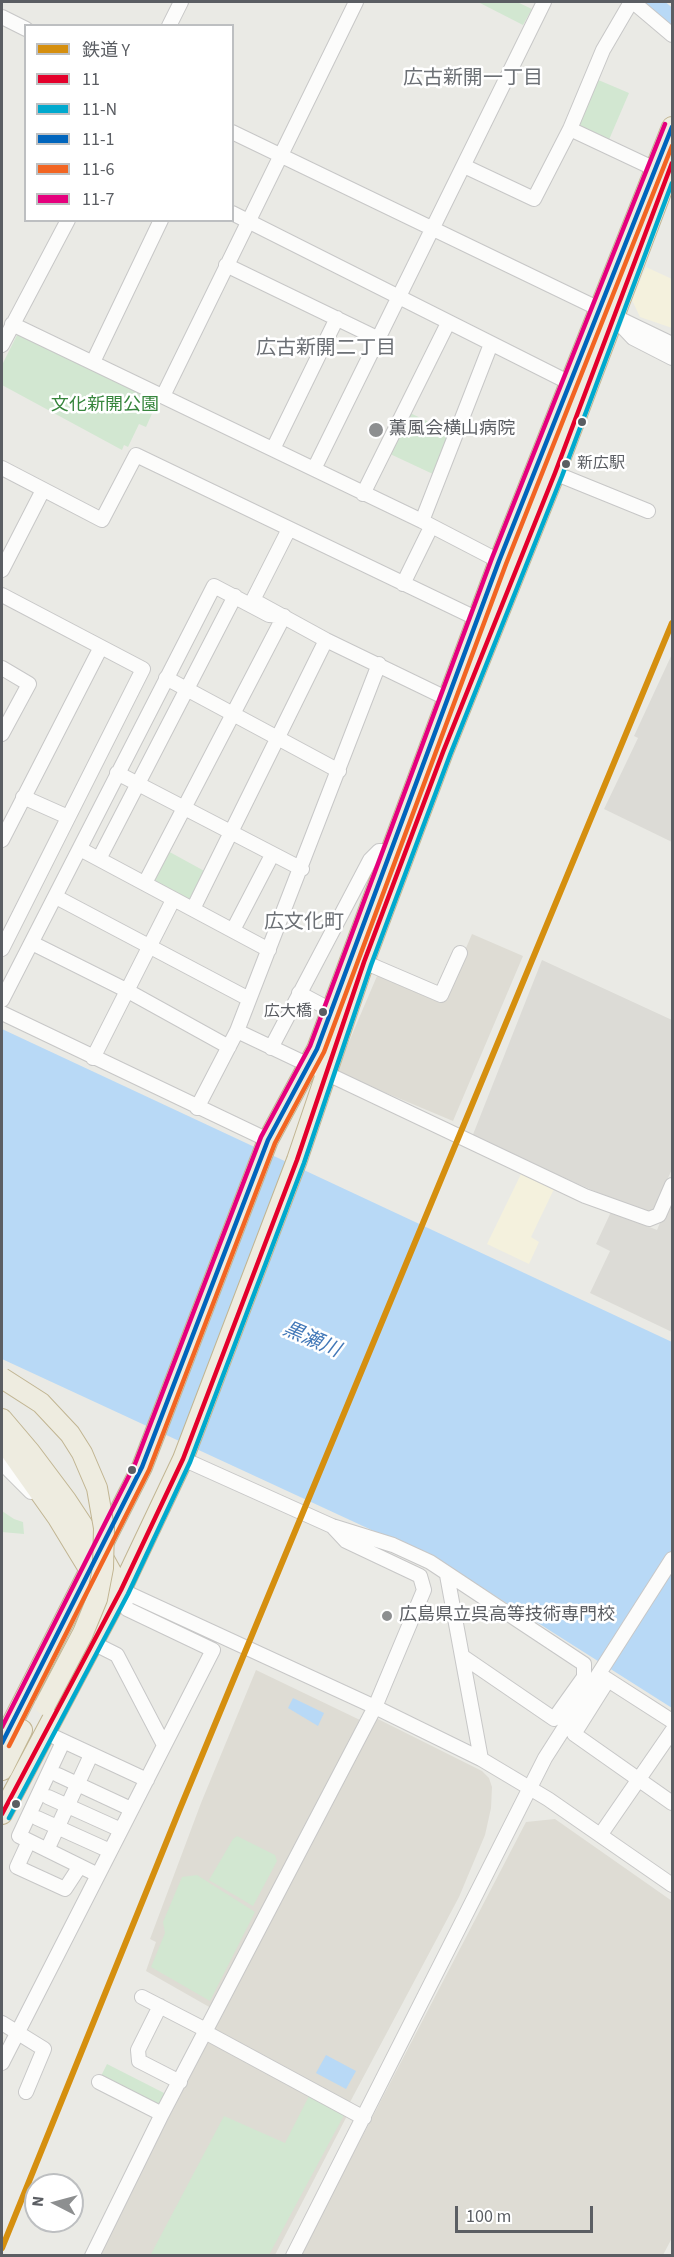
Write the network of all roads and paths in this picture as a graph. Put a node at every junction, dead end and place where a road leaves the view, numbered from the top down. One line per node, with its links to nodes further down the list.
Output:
1 (181, 2): 6 (street)
2 (356, 2): 12 (street)
3 (544, 2): 13 (street)
4 (632, 2): 8 (street); 10 (street)
5 (2, 17): 7 (street)
6 (170, 24)
7 (24, 28)
8 (672, 35)
9 (672, 127): 14 (highway)
10 (570, 129): 13 (street); 14 (street)
11 (234, 133): 12 (street)
12 (279, 155): 16 (street); 19 (street)
13 (464, 166): 19 (street)
14 (664, 166): 22 (highway)
15 (234, 214): 16 (street)
16 (247, 220): 20 (street); 21 (street)
17 (67, 222): 25 (street)
18 (160, 222): 31 (street)
19 (432, 228): 21 (street); 22 (street)
20 (226, 265): 23 (street); 33 (street)
21 (399, 298): 24 (street); 26 (street)
22 (606, 313): 28 (street); 30 (street); 32 (highway); 37 (highway)
23 (337, 318): 26 (street); 34 (street)
24 (448, 323): 27 (street); 39 (street)
25 (12, 324): 29 (street); 31 (street)
26 (379, 339): 36 (street)
27 (491, 344): 32 (street); 41 (street)
28 (672, 344)
29 (2, 345)
30 (672, 358)
31 (93, 363): 33 (street)
32 (570, 383): 37 (highway)
33 (163, 396): 34 (street)
34 (273, 449): 36 (street)
35 (2, 468): 38 (street)
36 (315, 469): 39 (street)
37 (546, 470): 40 (street); 43 (highway); 49 (highway)
38 (44, 490): 42 (street); 44 (street)
39 (363, 494): 41 (street)
40 (648, 511)
41 (426, 524): 43 (street); 45 (street)
42 (290, 529): 45 (street); 48 (street)
43 (499, 561): 49 (highway)
44 (2, 570)
45 (403, 584): 49 (street)
46 (2, 595): 51 (street)
47 (234, 596): 48 (street); 54 (street); 55 (street)
48 (284, 616): 50 (street); 57 (street)
49 (486, 623): 56 (highway); 83 (highway)
50 (326, 640): 52 (street); 59 (street)
51 (100, 647): 63 (street); 65 (street)
52 (379, 664): 56 (street); 60 (street)
53 (2, 668): 58 (street)
54 (166, 678): 55 (street); 61 (street)
55 (187, 689): 57 (street); 62 (street)
56 (448, 699): 69 (highway)
57 (234, 714): 59 (street); 64 (street)
58 (2, 734)
59 (277, 737): 60 (street); 66 (street)
60 (339, 771): 72 (street)
61 (117, 773): 62 (street); 68 (street)
62 (137, 783): 64 (street); 71 (street)
63 (23, 797): 65 (street); 67 (street)
64 (185, 808): 66 (street); 73 (street)
65 (68, 818): 80 (street)
66 (232, 832): 70 (street); 76 (street)
67 (2, 840)
68 (80, 849): 71 (street); 74 (street)
69 (391, 851): 85 (street); 88 (highway)
70 (272, 855): 72 (street); 77 (street)
71 (99, 859): 73 (street)
72 (302, 869): 81 (street)
73 (145, 883): 75 (street)
74 (56, 897): 78 (street); 79 (street)
75 (173, 900): 76 (street); 79 (street)
76 (193, 909): 77 (street)
77 (233, 930): 81 (street)
78 (32, 943): 84 (street); 87 (street)
79 (149, 946): 84 (street); 86 (street)
80 (2, 950)
81 (269, 950): 86 (street)
82 (460, 953): 83 (street)
83 (364, 962): 94 (highway)
84 (126, 990): 91 (street); 93 (street)
85 (298, 993): 88 (street); 92 (street)
86 (249, 999): 90 (street)
87 (2, 1000)
88 (331, 1010): 94 (highway)
89 (2, 1013): 93 (street)
90 (237, 1031): 91 (street); 92 (street)
91 (229, 1047): 95 (street)
92 (271, 1048): 94 (street)
93 (93, 1058): 95 (street)
94 (318, 1069): 96 (highway); 97 (street); 104 (highway)
95 (197, 1108): 96 (street)
96 (267, 1143): 108 (highway)
97 (672, 1185)
98 (2, 1378): 116 (highway, bridge)
99 (2, 1392): 116 (highway)
100 (2, 1412): 103 (street)
101 (2, 1419): 103 (highway)
102 (2, 1439): 107 (highway)
103 (30, 1452): 108 (highway)
104 (184, 1454): 106 (street); 112 (highway)
105 (2, 1463): 107 (street)
106 (332, 1526): 111 (street); 117 (street)
107 (74, 1545): 110 (highway)
108 (99, 1550): 110 (highway); 112 (highway)
109 (672, 1559): 115 (street)
110 (89, 1569): 112 (highway); 121 (highway)
111 (447, 1575): 114 (street); 115 (street)
112 (121, 1590): 113 (highway); 117 (street); 122 (street)
113 (93, 1643): 120 (highway); 122 (street)
114 (462, 1656): 115 (street); 124 (street)
115 (598, 1671): 118 (street); 128 (street); 130 (street)
116 (41, 1703): 125 (highway); 131 (highway)
117 (375, 1707): 124 (street); 151 (street)
118 (672, 1721)
119 (672, 1731): 128 (street)
120 (55, 1738): 123 (street); 136 (highway); 141 (street)
121 (2, 1743)
122 (164, 1745): 127 (street)
123 (91, 1755): 127 (street); 129 (street)
124 (481, 1759): 130 (street)
125 (2, 1770)
126 (58, 1775): 129 (street)
127 (147, 1780): 135 (street)
128 (640, 1780): 133 (street); 140 (street)
129 (79, 1784): 134 (street); 135 (street)
130 (530, 1787): 140 (street); 157 (street)
131 (2, 1790)
132 (48, 1797): 134 (street)
133 (672, 1803)
134 (68, 1806): 138 (street); 139 (street)
135 (131, 1809): 139 (street)
136 (2, 1814)
137 (37, 1818): 138 (street)
138 (58, 1827): 142 (street); 143 (street)
139 (121, 1830): 143 (street)
140 (601, 1834): 146 (street)
141 (29, 1841): 142 (street); 144 (street)
142 (47, 1850): 144 (street)
143 (110, 1851): 145 (street)
144 (80, 1866): 145 (street)
145 (98, 1875): 150 (street)
146 (672, 1885)
147 (142, 1997): 148 (street)
148 (160, 2006): 151 (street); 154 (street)
149 (2, 2023): 150 (street)
150 (18, 2031): 152 (street); 155 (street)
151 (206, 2031): 154 (street); 157 (street)
152 (2, 2063)
153 (99, 2082): 156 (street)
154 (180, 2082): 156 (street)
155 (26, 2092)
156 (162, 2114): 158 (street)
157 (364, 2118): 159 (street)
158 (92, 2256)
159 (293, 2256)

